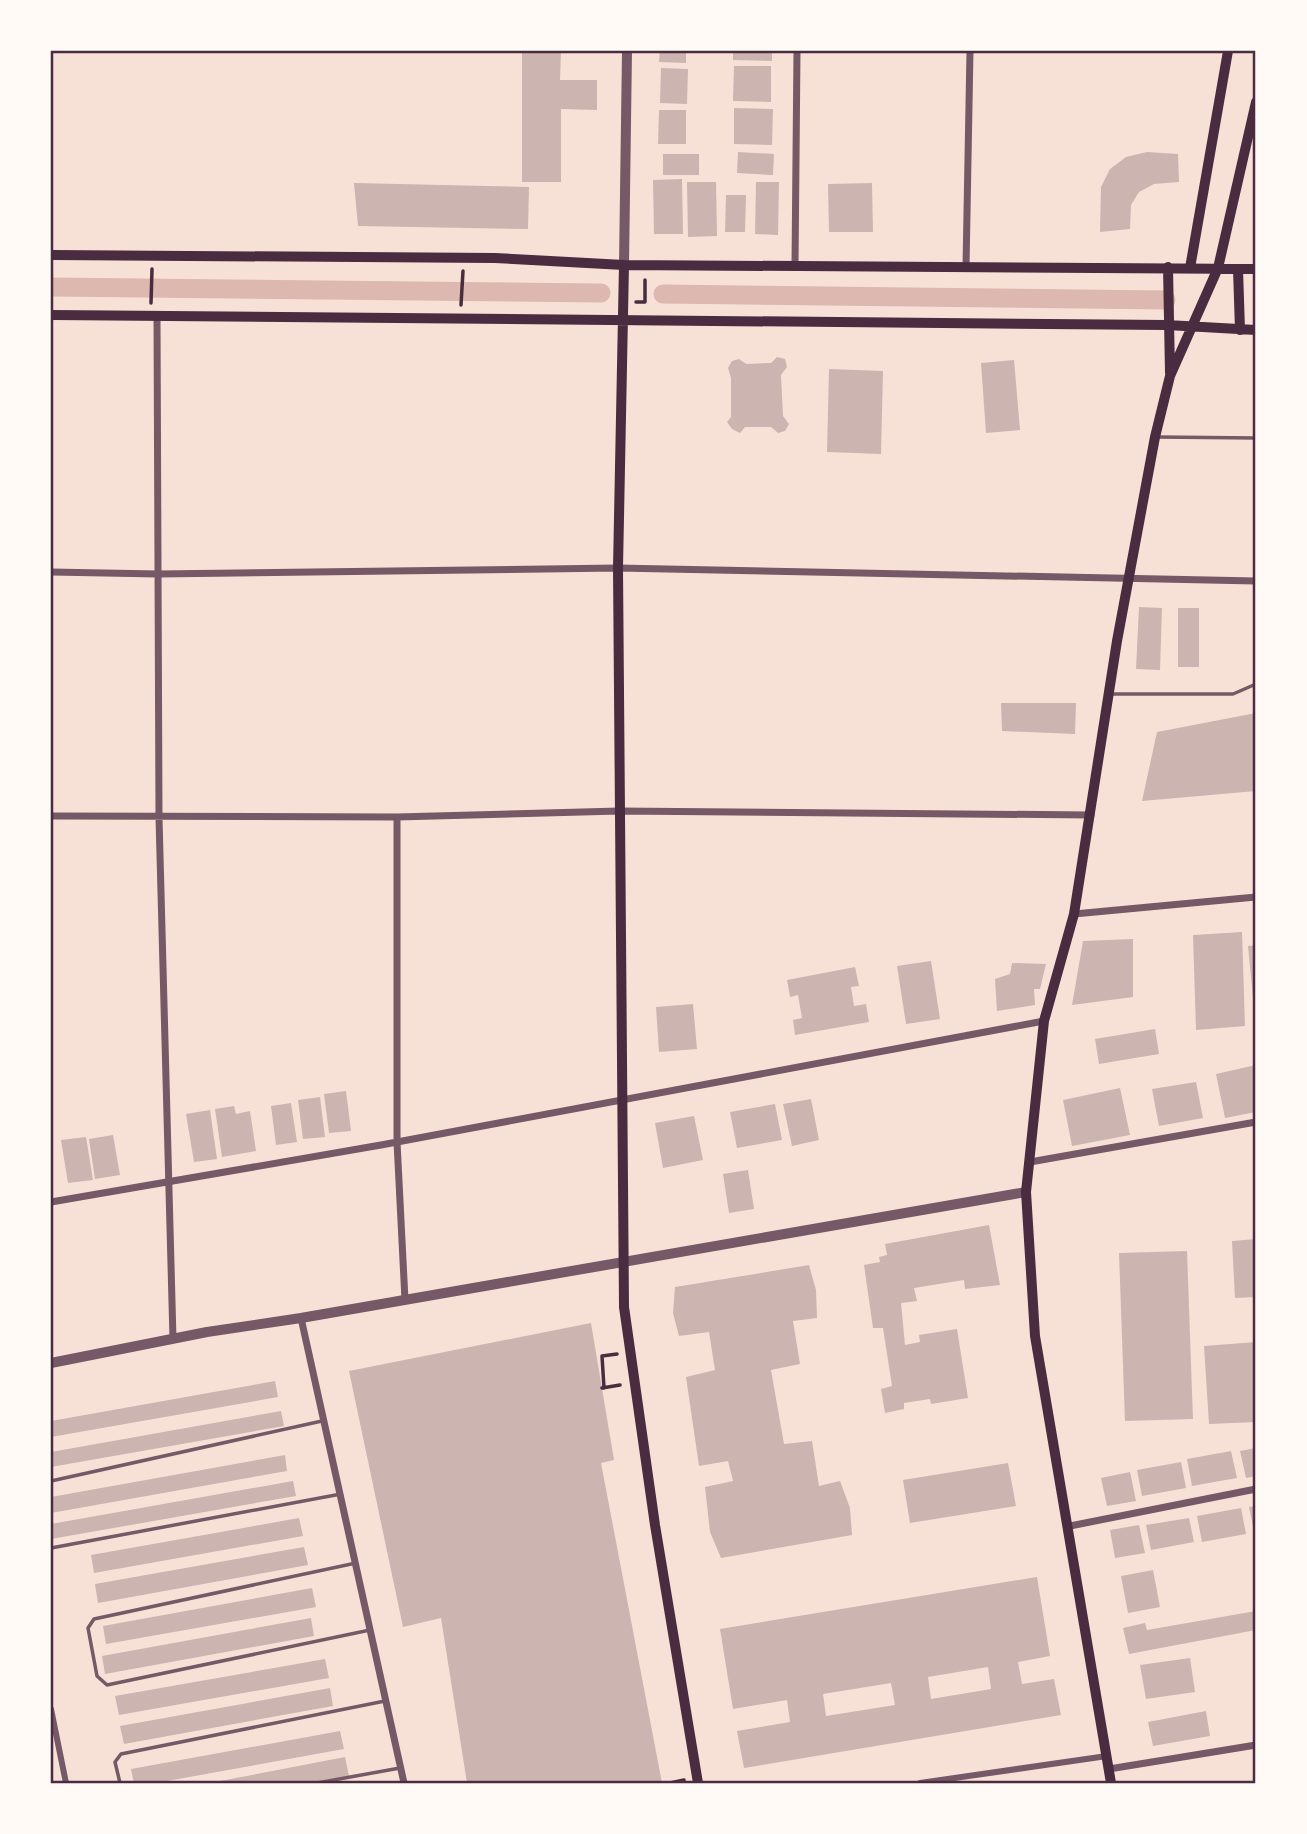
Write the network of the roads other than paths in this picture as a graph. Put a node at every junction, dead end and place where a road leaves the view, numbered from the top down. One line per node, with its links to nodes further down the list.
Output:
1 (627, 51): 13 (street)
2 (797, 51): 7 (street)
3 (970, 51): 8 (street)
4 (1228, 51): 10 (main road)
5 (1256, 102): 11 (main road)
6 (51, 255): 13 (main road)
7 (795, 266): 8 (main road); 13 (main road)
8 (966, 267): 9 (main road)
9 (1168, 267): 10 (main road); 18 (main road)
10 (1190, 268): 11 (main road)
11 (1217, 268): 14 (main road); 19 (main road)
12 (1256, 269): 14 (main road)
13 (624, 271): 17 (main road)
14 (1238, 274): 20 (main road)
15 (51, 315): 16 (main road)
16 (154, 316): 17 (main road); 27 (street)
17 (622, 321): 18 (main road); 25 (main road)
18 (1167, 325): 19 (main road); 22 (main road)
19 (1190, 327): 20 (main road); 22 (main road)
20 (1240, 330): 21 (main road)
21 (1256, 330)
22 (1170, 376): 23 (main road)
23 (1155, 437): 24 (lane); 28 (main road)
24 (1256, 438)
25 (618, 568): 27 (street); 28 (street); 32 (main road)
26 (51, 572): 27 (street)
27 (159, 574): 36 (street)
28 (1128, 580): 29 (street); 31 (main road)
29 (1256, 581)
30 (1256, 684): 31 (lane)
31 (1110, 694): 33 (main road)
32 (619, 811): 33 (street); 35 (street); 40 (main road)
33 (1091, 815): 38 (main road)
34 (51, 816): 36 (street)
35 (397, 817): 36 (street); 42 (street)
36 (159, 818): 44 (street)
37 (1256, 897): 38 (street)
38 (1074, 914): 39 (main road)
39 (1044, 1021): 40 (street); 43 (main road)
40 (623, 1100): 42 (street); 47 (main road)
41 (1256, 1122): 43 (street)
42 (397, 1142): 44 (street); 48 (street)
43 (1030, 1162): 45 (main road)
44 (168, 1183): 46 (street); 50 (street)
45 (1026, 1192): 47 (street); 56 (main road)
46 (51, 1202)
47 (623, 1261): 48 (street); 70 (main road)
48 (405, 1300): 49 (street)
49 (301, 1318): 50 (street); 52 (street)
50 (173, 1339): 51 (street)
51 (51, 1363)
52 (325, 1420): 53 (lane); 55 (street)
53 (51, 1481)
54 (1256, 1489): 56 (street)
55 (341, 1493): 57 (lane); 58 (street)
56 (1070, 1525): 63 (main road)
57 (51, 1548)
58 (356, 1563): 59 (street); 59 (lane)
59 (370, 1630): 60 (street)
60 (385, 1701): 64 (street); 67 (lane)
61 (51, 1709): 66 (street)
62 (1256, 1745): 65 (street)
63 (1107, 1756): 65 (main road); 71 (street)
64 (400, 1768): 68 (lane); 69 (street)
65 (1109, 1769): 72 (main road)
66 (66, 1783)
67 (120, 1783)
68 (317, 1783)
69 (404, 1783)
70 (698, 1783)
71 (920, 1783)
72 (1111, 1783)

